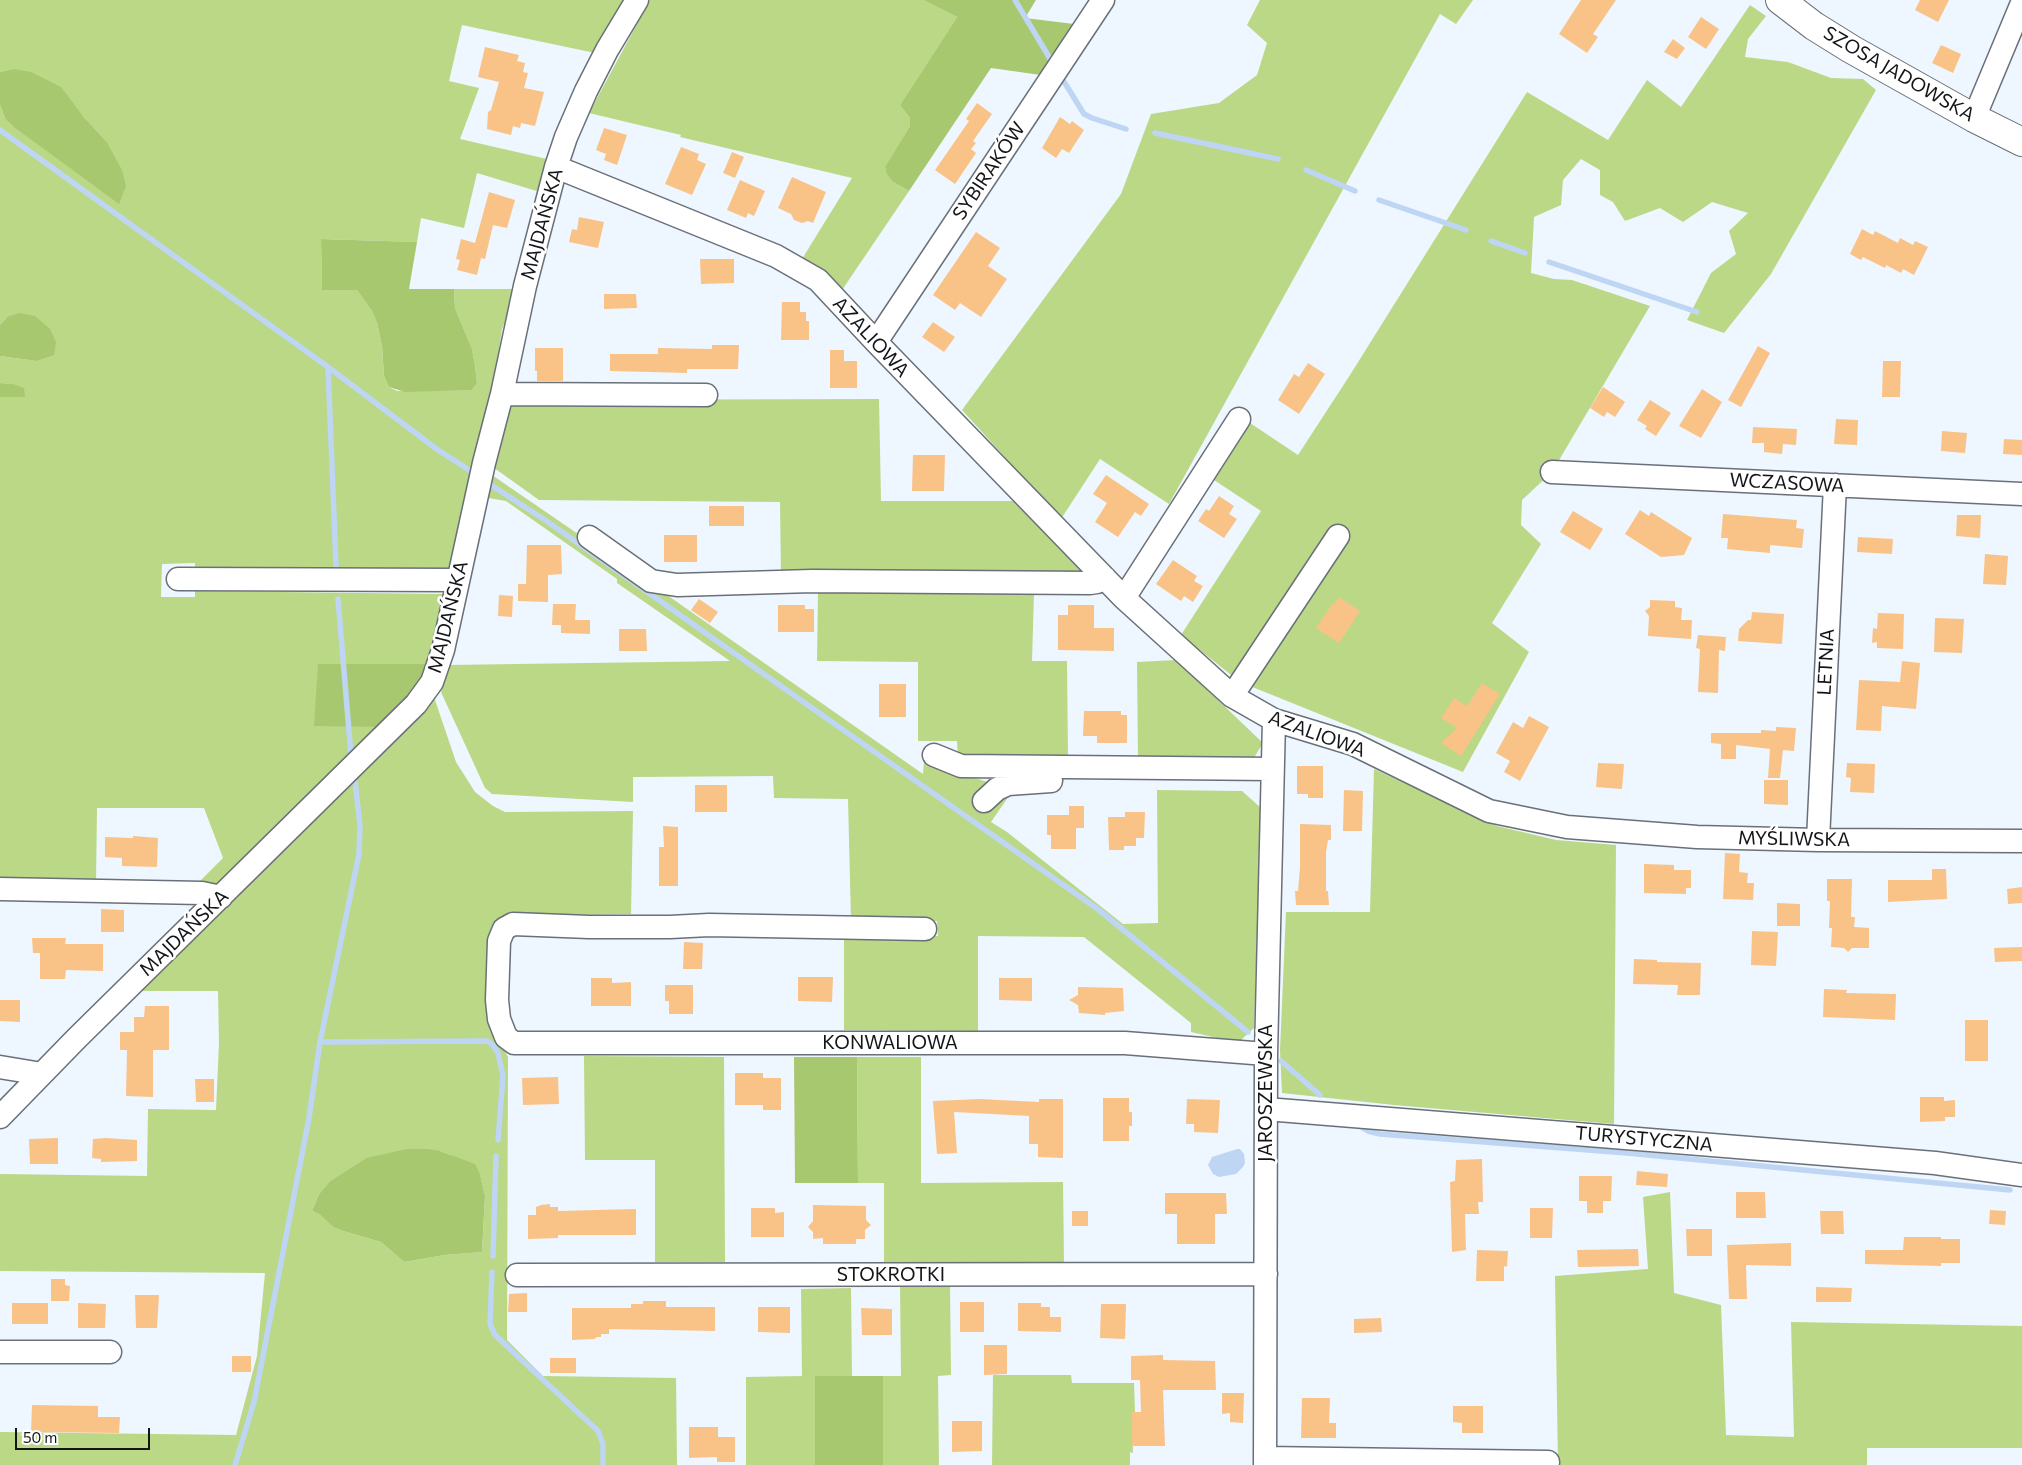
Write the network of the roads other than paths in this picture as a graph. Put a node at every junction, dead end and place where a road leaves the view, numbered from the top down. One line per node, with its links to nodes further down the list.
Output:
1 (637, 0): 7 (street, MAJDAŃSKA)
2 (1104, 0): 8 (street, SYBIRAKÓW)
3 (1780, 0): 5 (main road, SZOSA JADOWSKA)
4 (2022, 4): 5 (street)
5 (1974, 118): 6 (main road, SZOSA JADOWSKA)
6 (2022, 142)
7 (556, 167): 8 (street, AZALIOWA); 9 (street, MAJDAŃSKA)
8 (876, 342): 17 (street, AZALIOWA)
9 (502, 394): 10 (street); 19 (street, MAJDAŃSKA)
10 (706, 395)
11 (1239, 419): 20 (street)
12 (1552, 472): 13 (street, WCZASOWA)
13 (1835, 485): 14 (street, WCZASOWA); 27 (street, LETNIA)
14 (2022, 494)
15 (1338, 536): 21 (street)
16 (588, 537): 17 (street)
17 (1104, 578): 20 (street, AZALIOWA)
18 (178, 579): 19 (street)
19 (458, 580): 30 (street, MAJDAŃSKA)
20 (1124, 598): 21 (street, AZALIOWA)
21 (1232, 696): 22 (street, AZALIOWA)
22 (1274, 720): 24 (street, JAROSZEWSKA); 26 (street, AZALIOWA)
23 (934, 754): 24 (street)
24 (1272, 776): 25 (street); 32 (street, JAROSZEWSKA)
25 (984, 801)
26 (1567, 827): 27 (street, MYŚLIWSKA)
27 (1818, 840): 28 (street, MYŚLIWSKA)
28 (2022, 841)
29 (0, 889): 30 (street)
30 (221, 897): 34 (street, MAJDAŃSKA)
31 (925, 929): 32 (street, KONWALIOWA)
32 (1266, 1054): 35 (street, JAROSZEWSKA)
33 (0, 1067): 34 (street)
34 (42, 1074): 36 (street, MAJDAŃSKA)
35 (1266, 1108): 37 (street, TURYSTYCZNA); 38 (street, JAROSZEWSKA)
36 (0, 1117)
37 (2022, 1176)
38 (1266, 1274): 39 (street, STOKROTKI); 42 (street, JAROSZEWSKA)
39 (517, 1275)
40 (0, 1352): 41 (street)
41 (110, 1352)
42 (1265, 1461): 43 (street)
43 (1548, 1462)

